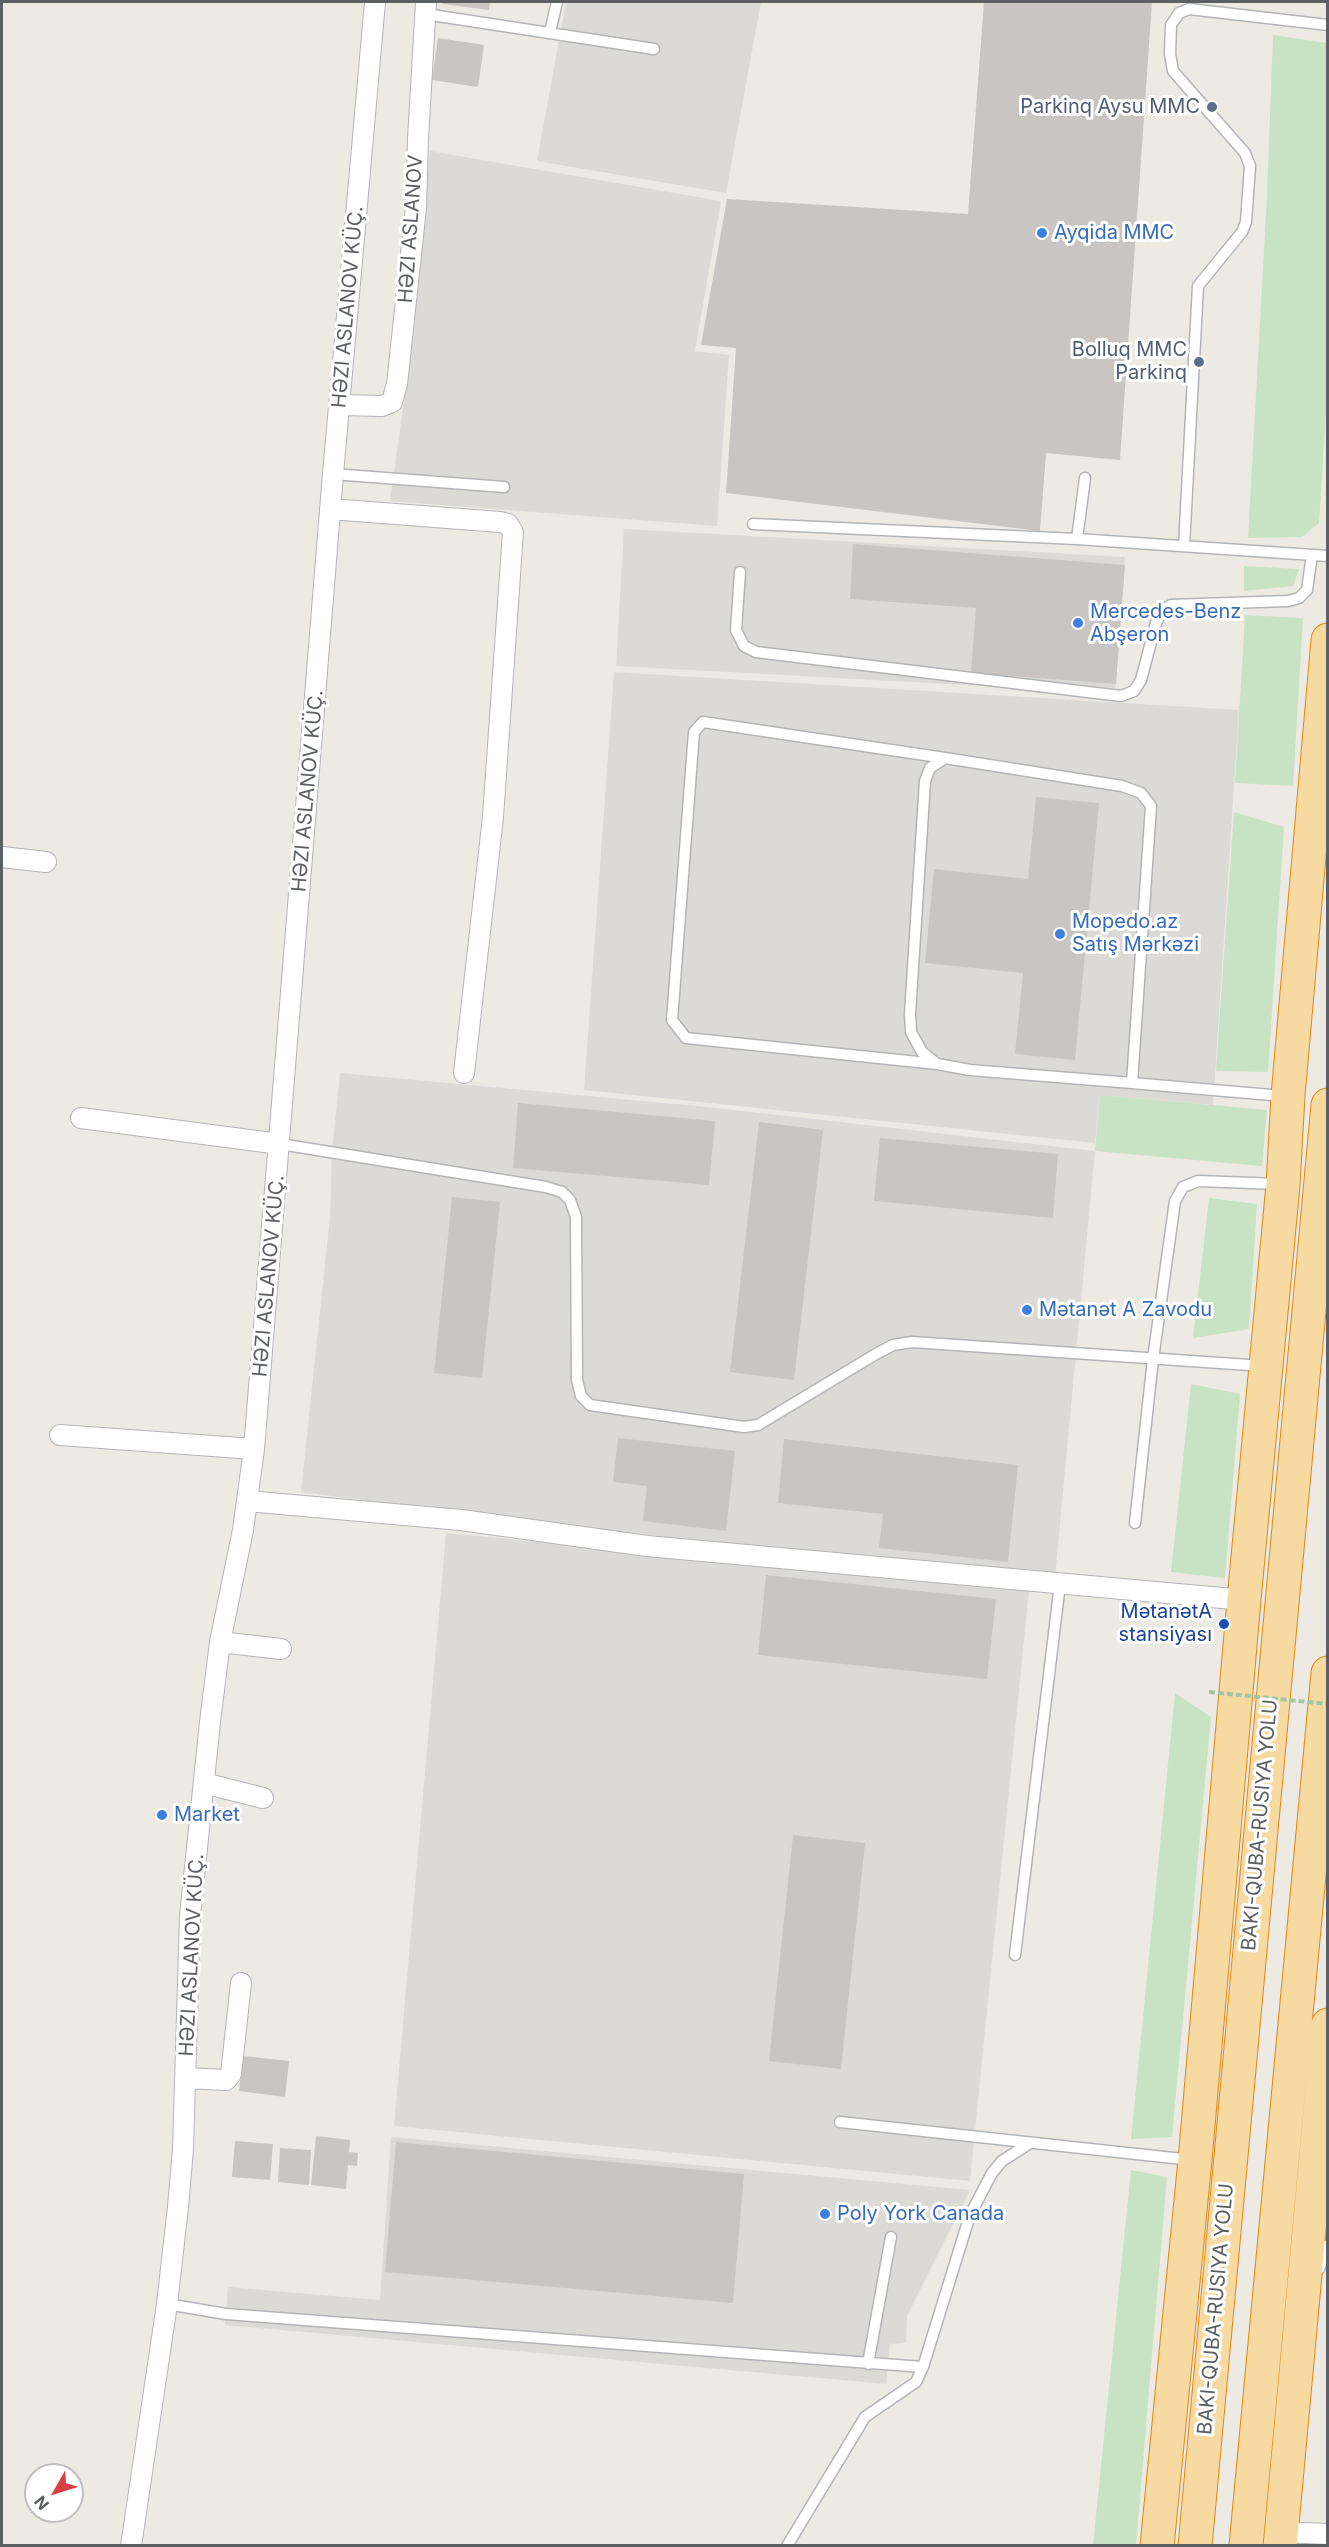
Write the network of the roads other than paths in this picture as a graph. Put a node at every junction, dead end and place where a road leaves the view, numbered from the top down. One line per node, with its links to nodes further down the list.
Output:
1 (375, 2): 7 (street, HƏZI ASLANOV KÜÇ.)
2 (557, 2): 5 (lane)
3 (426, 8): 5 (lane); 7 (street, HƏZI ASLANOV)
4 (1328, 25): 14 (lane)
5 (550, 33): 6 (lane)
6 (654, 49)
7 (340, 405): 8 (street, HƏZI ASLANOV KÜÇ.)
8 (333, 474): 10 (lane); 11 (street, HƏZI ASLANOV KÜÇ.)
9 (1085, 478): 13 (lane)
10 (504, 487)
11 (330, 509): 25 (street); 30 (street, HƏZI ASLANOV KÜÇ.)
12 (753, 524): 13 (lane)
13 (1077, 539): 14 (lane)
14 (1184, 546): 15 (lane)
15 (1312, 555): 16 (lane); 17 (lane)
16 (1328, 556)
17 (740, 572)
18 (1328, 640): 21 (highway)
19 (1328, 756): 21 (highway)
20 (945, 758): 24 (lane); 24 (lane); 26 (lane)
21 (1311, 814): 27 (highway)
22 (2, 857): 23 (street)
23 (46, 862)
24 (937, 1064): 26 (lane)
25 (464, 1073)
26 (1132, 1083): 27 (lane)
27 (1288, 1096): 31 (highway)
28 (1328, 1105): 63 (highway)
29 (81, 1118): 30 (street)
30 (280, 1144): 32 (lane); 35 (street, HƏZI ASLANOV KÜÇ.)
31 (1283, 1185): 32 (lane); 33 (highway)
32 (1153, 1359): 33 (lane); 37 (lane)
33 (1267, 1366): 39 (highway)
34 (60, 1436): 35 (street)
35 (254, 1449): 36 (street, HƏZI ASLANOV KÜÇ.)
36 (247, 1501): 38 (street); 40 (street, HƏZI ASLANOV KÜÇ.)
37 (1135, 1523)
38 (1060, 1584): 39 (street); 45 (lane)
39 (1244, 1600): 51 (highway)
40 (220, 1642): 41 (street); 43 (street, HƏZI ASLANOV KÜÇ.)
41 (281, 1649)
42 (1327, 1694): 64 (highway)
43 (204, 1783): 44 (street); 48 (street, HƏZI ASLANOV KÜÇ.)
44 (264, 1797)
45 (1015, 1955)
46 (241, 1983): 48 (street)
47 (1328, 2025): 55 (highway)
48 (185, 2078): 54 (street, HƏZI ASLANOV KÜÇ.)
49 (840, 2122): 50 (lane)
50 (1030, 2143): 51 (lane); 57 (lane)
51 (1195, 2160): 62 (highway)
52 (891, 2237): 56 (lane)
53 (1328, 2245): 55 (lane)
54 (167, 2304): 56 (lane); 60 (street, HƏZI ASLANOV KÜÇ.)
55 (1300, 2323): 59 (highway)
56 (868, 2364): 57 (lane)
57 (923, 2367): 61 (lane)
58 (1328, 2534): 59 (street)
59 (1280, 2539)
60 (131, 2546)
61 (787, 2546)
62 (1157, 2546)
63 (1195, 2546)
64 (1246, 2546)

